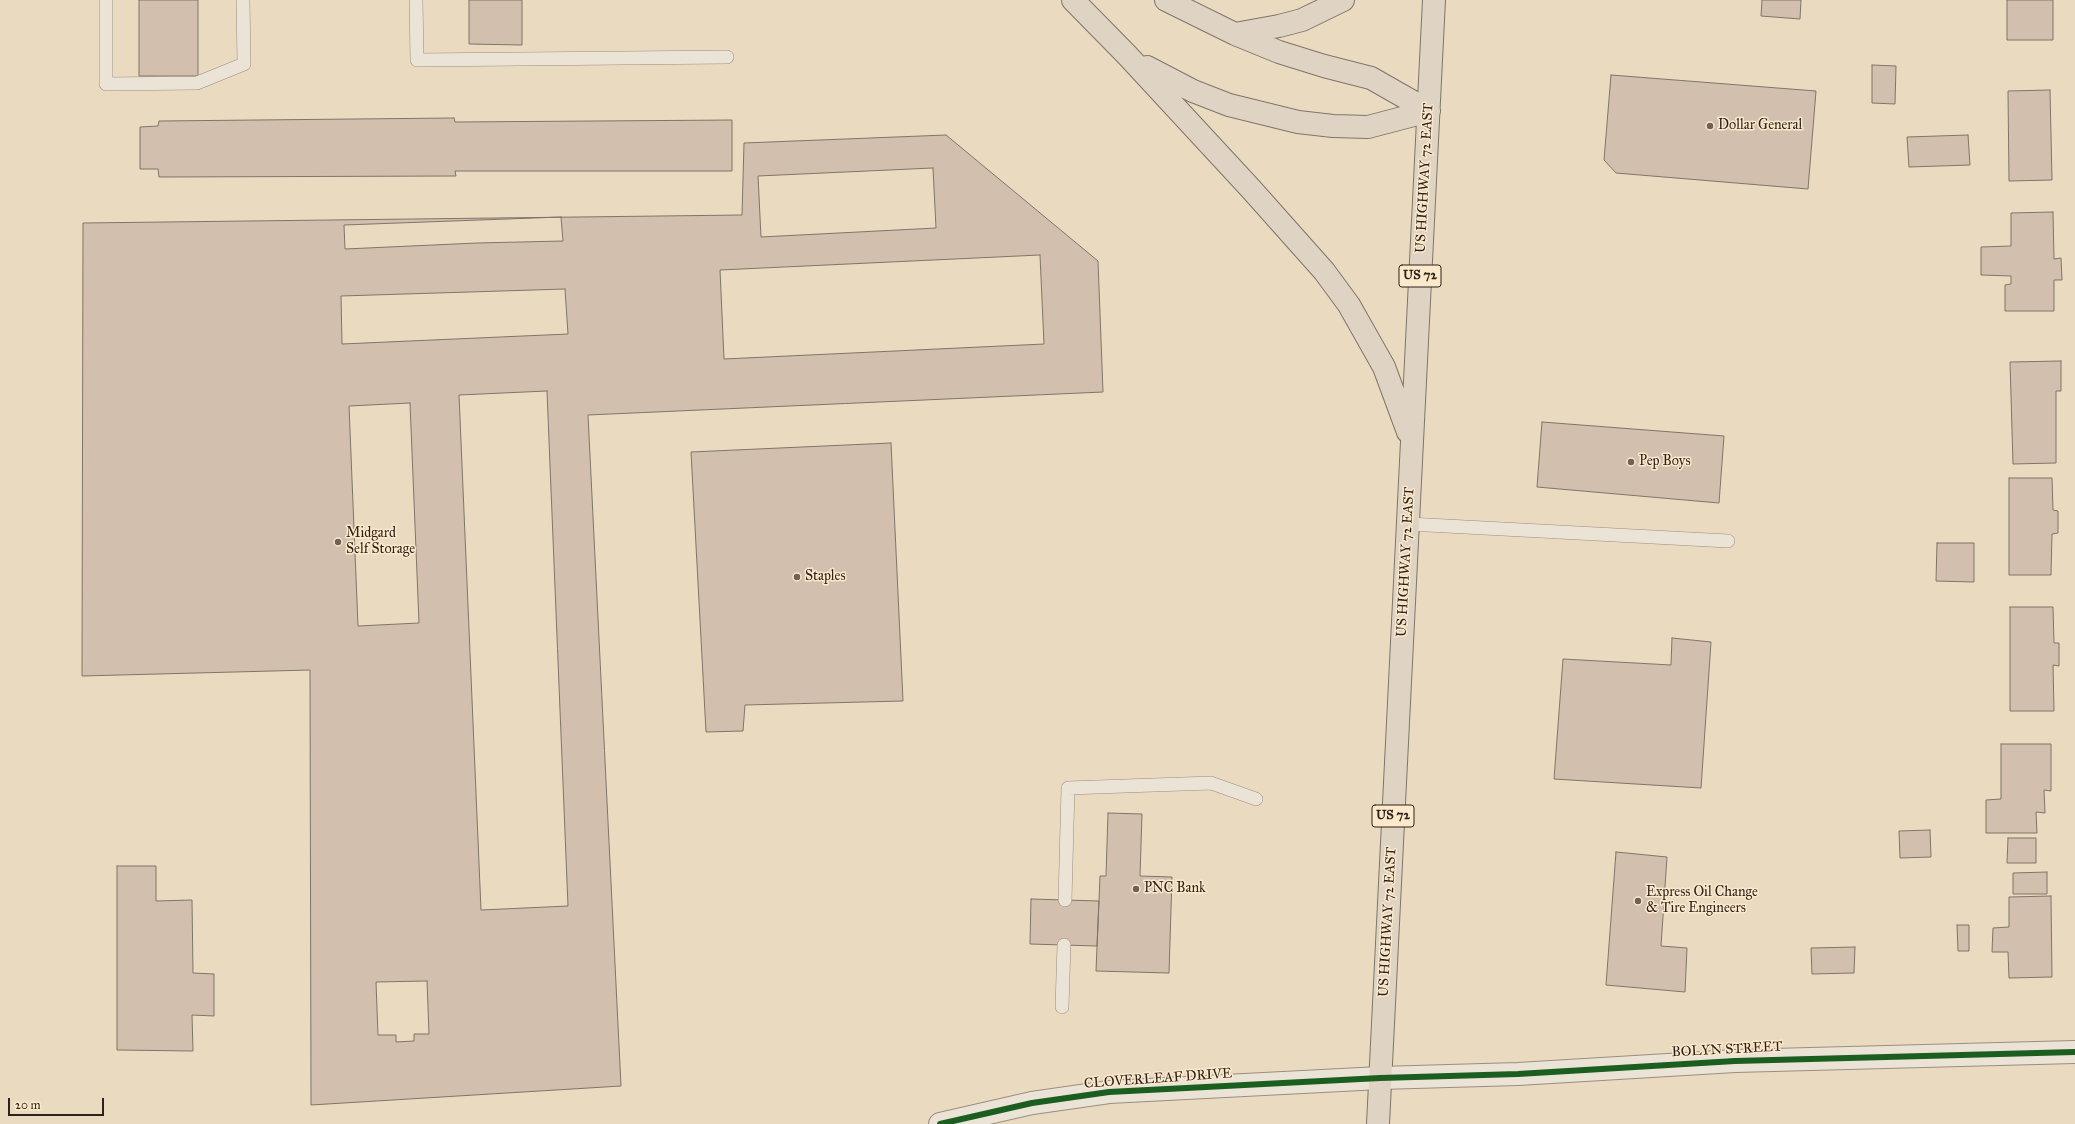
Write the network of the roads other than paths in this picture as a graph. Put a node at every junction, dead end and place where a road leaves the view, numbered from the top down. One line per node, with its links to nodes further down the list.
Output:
1 (106, 0): 2 (lane)
2 (243, 0)
3 (416, 0): 10 (lane)
4 (1073, 0): 9 (highway)
5 (1166, 0): 8 (highway)
6 (1343, 0): 8 (highway)
7 (1434, 0): 11 (highway, US HIGHWAY 72 EAST / US 72)
8 (1235, 34): 11 (highway)
9 (1127, 55): 11 (highway); 12 (highway)
10 (727, 57)
11 (1429, 112): 12 (highway, US HIGHWAY 72 EAST / US 72)
12 (1412, 440): 13 (highway, US HIGHWAY 72 EAST / US 72)
13 (1408, 524): 14 (lane); 20 (highway, US HIGHWAY 72 EAST / US 72)
14 (1728, 541)
15 (1256, 798): 16 (lane)
16 (1065, 900)
17 (1064, 945): 18 (lane)
18 (1062, 1007)
19 (2075, 1052): 20 (street, BOLYN STREET)
20 (1380, 1078): 21 (street, CLOVERLEAF DRIVE); 22 (highway, US HIGHWAY 72 EAST / US 72)
21 (940, 1124)
22 (1378, 1124)

